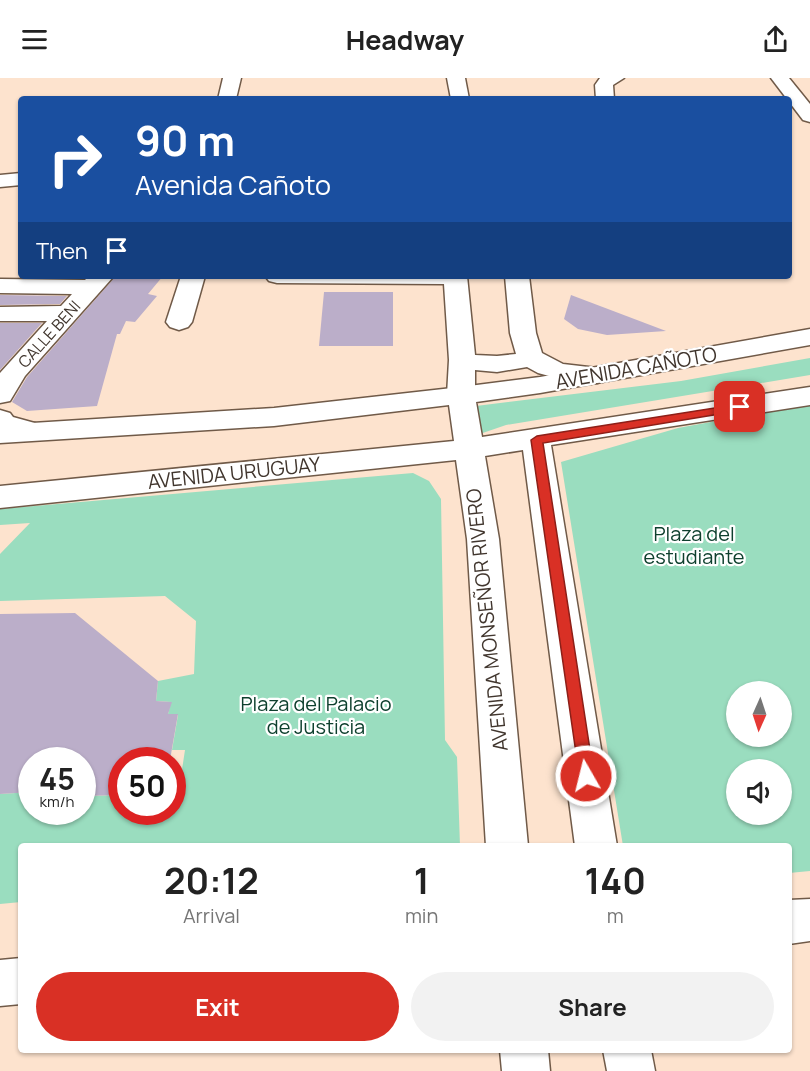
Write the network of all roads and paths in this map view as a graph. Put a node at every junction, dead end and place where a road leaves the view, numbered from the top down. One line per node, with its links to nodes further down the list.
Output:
1 (232, 78): 5 (main road)
2 (456, 78): 6 (main road)
3 (615, 78): 7 (main road)
4 (780, 78): 8 (main road)
5 (228, 96)
6 (459, 96)
7 (604, 96)
8 (810, 116): 9 (main road)
9 (792, 118)
10 (18, 179): 11 (main road)
11 (0, 181)
12 (192, 279): 19 (main road)
13 (456, 279): 22 (main road, AVENIDA MONSEÑOR RIVERO)
14 (517, 279): 21 (main road)
15 (97, 282): 16 (main road); 17 (main road, CALLE BENI)
16 (0, 286)
17 (67, 313): 18 (main road); 24 (main road, CALLE BENI)
18 (0, 314)
19 (179, 322)
20 (810, 337): 23 (main road, AVENIDA CAÑOTO)
21 (531, 358): 22 (main road); 23 (main road)
22 (462, 360): 25 (main road, AVENIDA MONSEÑOR RIVERO)
23 (597, 375): 25 (main road, AVENIDA CAÑOTO)
24 (0, 395)
25 (461, 395): 28 (main road); 31 (main road, AVENIDA MONSEÑOR RIVERO)
26 (810, 396): 30 (main road)
27 (0, 419): 28 (main road)
28 (32, 431): 29 (main road)
29 (0, 434)
30 (537, 440): 31 (main road); 34 (main road)
31 (468, 449): 32 (main road, AVENIDA URUGUAY); 33 (main road, AVENIDA MONSEÑOR RIVERO)
32 (0, 497)
33 (507, 843)
34 (596, 843)
35 (810, 920): 36 (main road)
36 (792, 922)
37 (18, 981): 38 (main road)
38 (0, 983)

